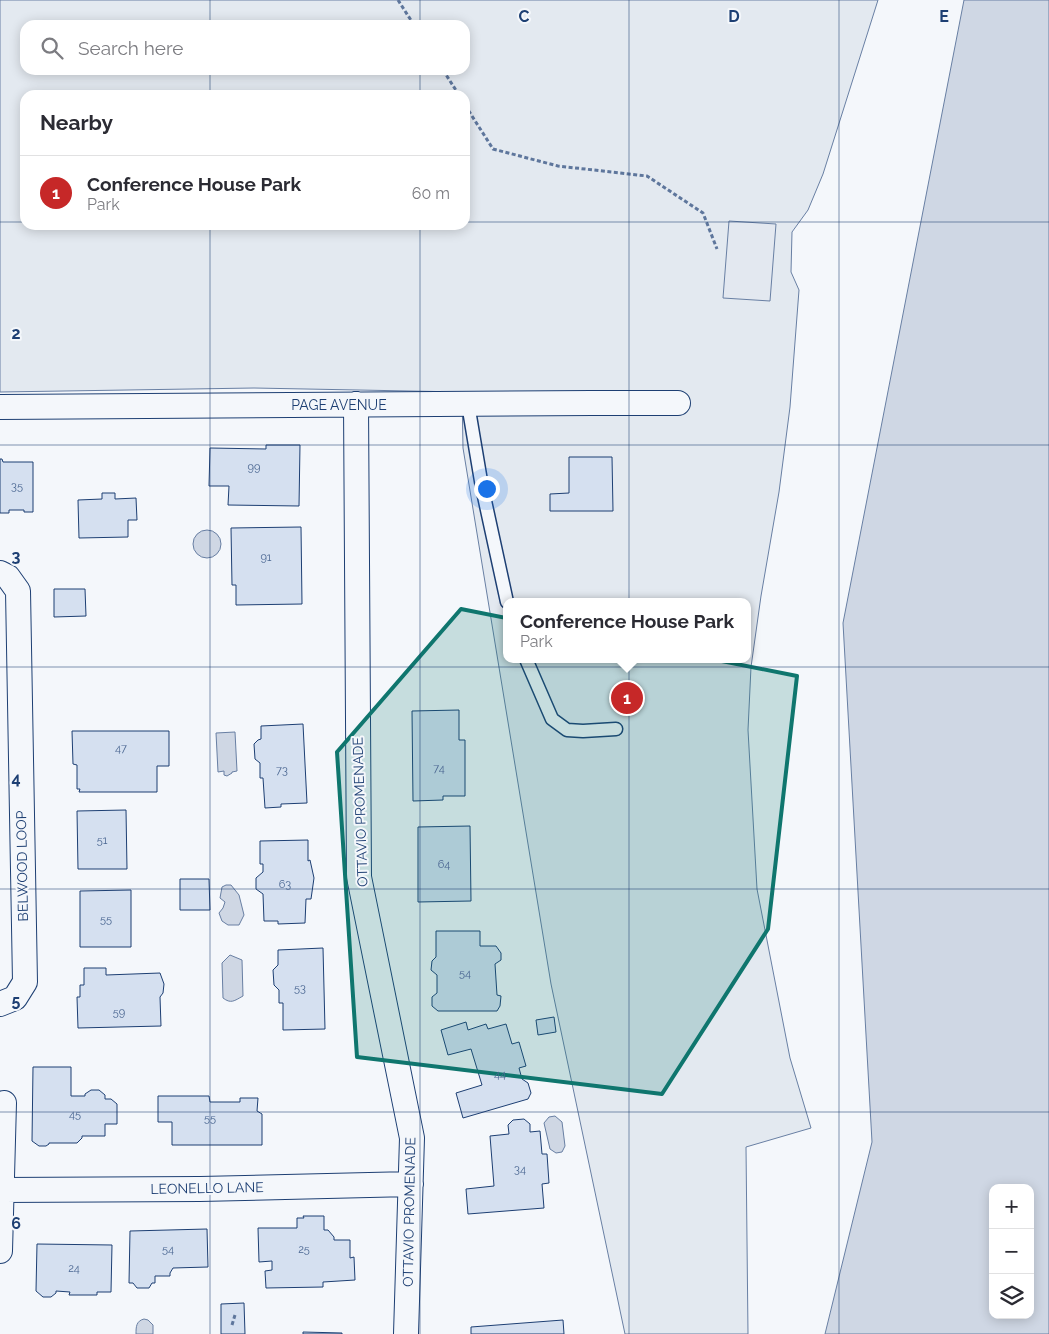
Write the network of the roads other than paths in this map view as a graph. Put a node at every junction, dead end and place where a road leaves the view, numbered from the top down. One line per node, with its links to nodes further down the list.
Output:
1 (678, 403): 3 (street, PAGE AVENUE)
2 (356, 404): 3 (street, PAGE AVENUE); 4 (street, PAGE AVENUE); 11 (street, OTTAVIO PROMENADE)
3 (468, 404): 6 (lane)
4 (0, 407)
5 (0, 573): 9 (street, BELWOOD LOOP)
6 (506, 598)
7 (528, 663): 8 (lane)
8 (616, 729)
9 (0, 1004)
10 (4, 1103): 12 (street)
11 (411, 1184): 12 (street, LEONELLO LANE); 14 (street, OTTAVIO PROMENADE)
12 (2, 1190): 13 (street)
13 (0, 1251)
14 (406, 1334)

